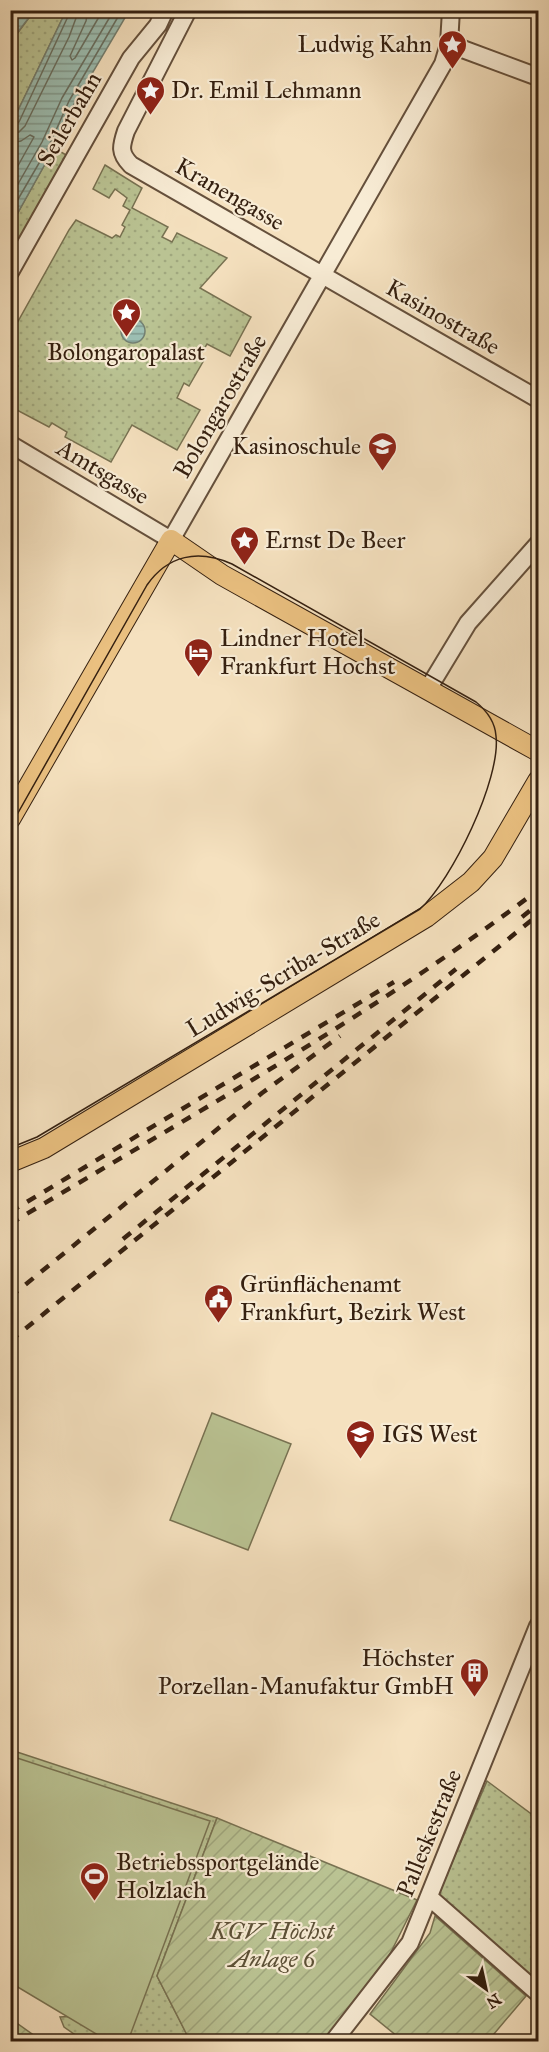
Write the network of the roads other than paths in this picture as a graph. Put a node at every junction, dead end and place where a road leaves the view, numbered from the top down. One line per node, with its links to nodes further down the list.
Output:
1 (188, 10): 4 (street)
2 (451, 10): 5 (street, Bolongarostraße)
3 (161, 18): 4 (street); 7 (street, Seilerbahn)
4 (174, 34): 8 (street, Kranengasse)
5 (449, 44): 6 (street); 8 (street, Bolongarostraße)
6 (538, 77)
7 (10, 272)
8 (324, 276): 9 (street, Kasinostraße); 11 (street, Bolongarostraße)
9 (538, 399)
10 (10, 444): 11 (street, Amtsgasse)
11 (171, 540): 13 (main road); 17 (main road, Bolongarostraße)
12 (538, 544): 13 (street)
13 (428, 689): 14 (main road)
14 (538, 751)
15 (538, 781): 18 (main road, Ludwig-Scriba-Straße)
16 (538, 806): 18 (main road)
17 (10, 819)
18 (513, 828): 19 (main road, Ludwig-Scriba-Straße)
19 (10, 1162)
20 (538, 1626): 21 (street, Palleskestraße)
21 (429, 1897): 22 (street); 23 (street, Palleskestraße)
22 (538, 1993)
23 (333, 2042)

